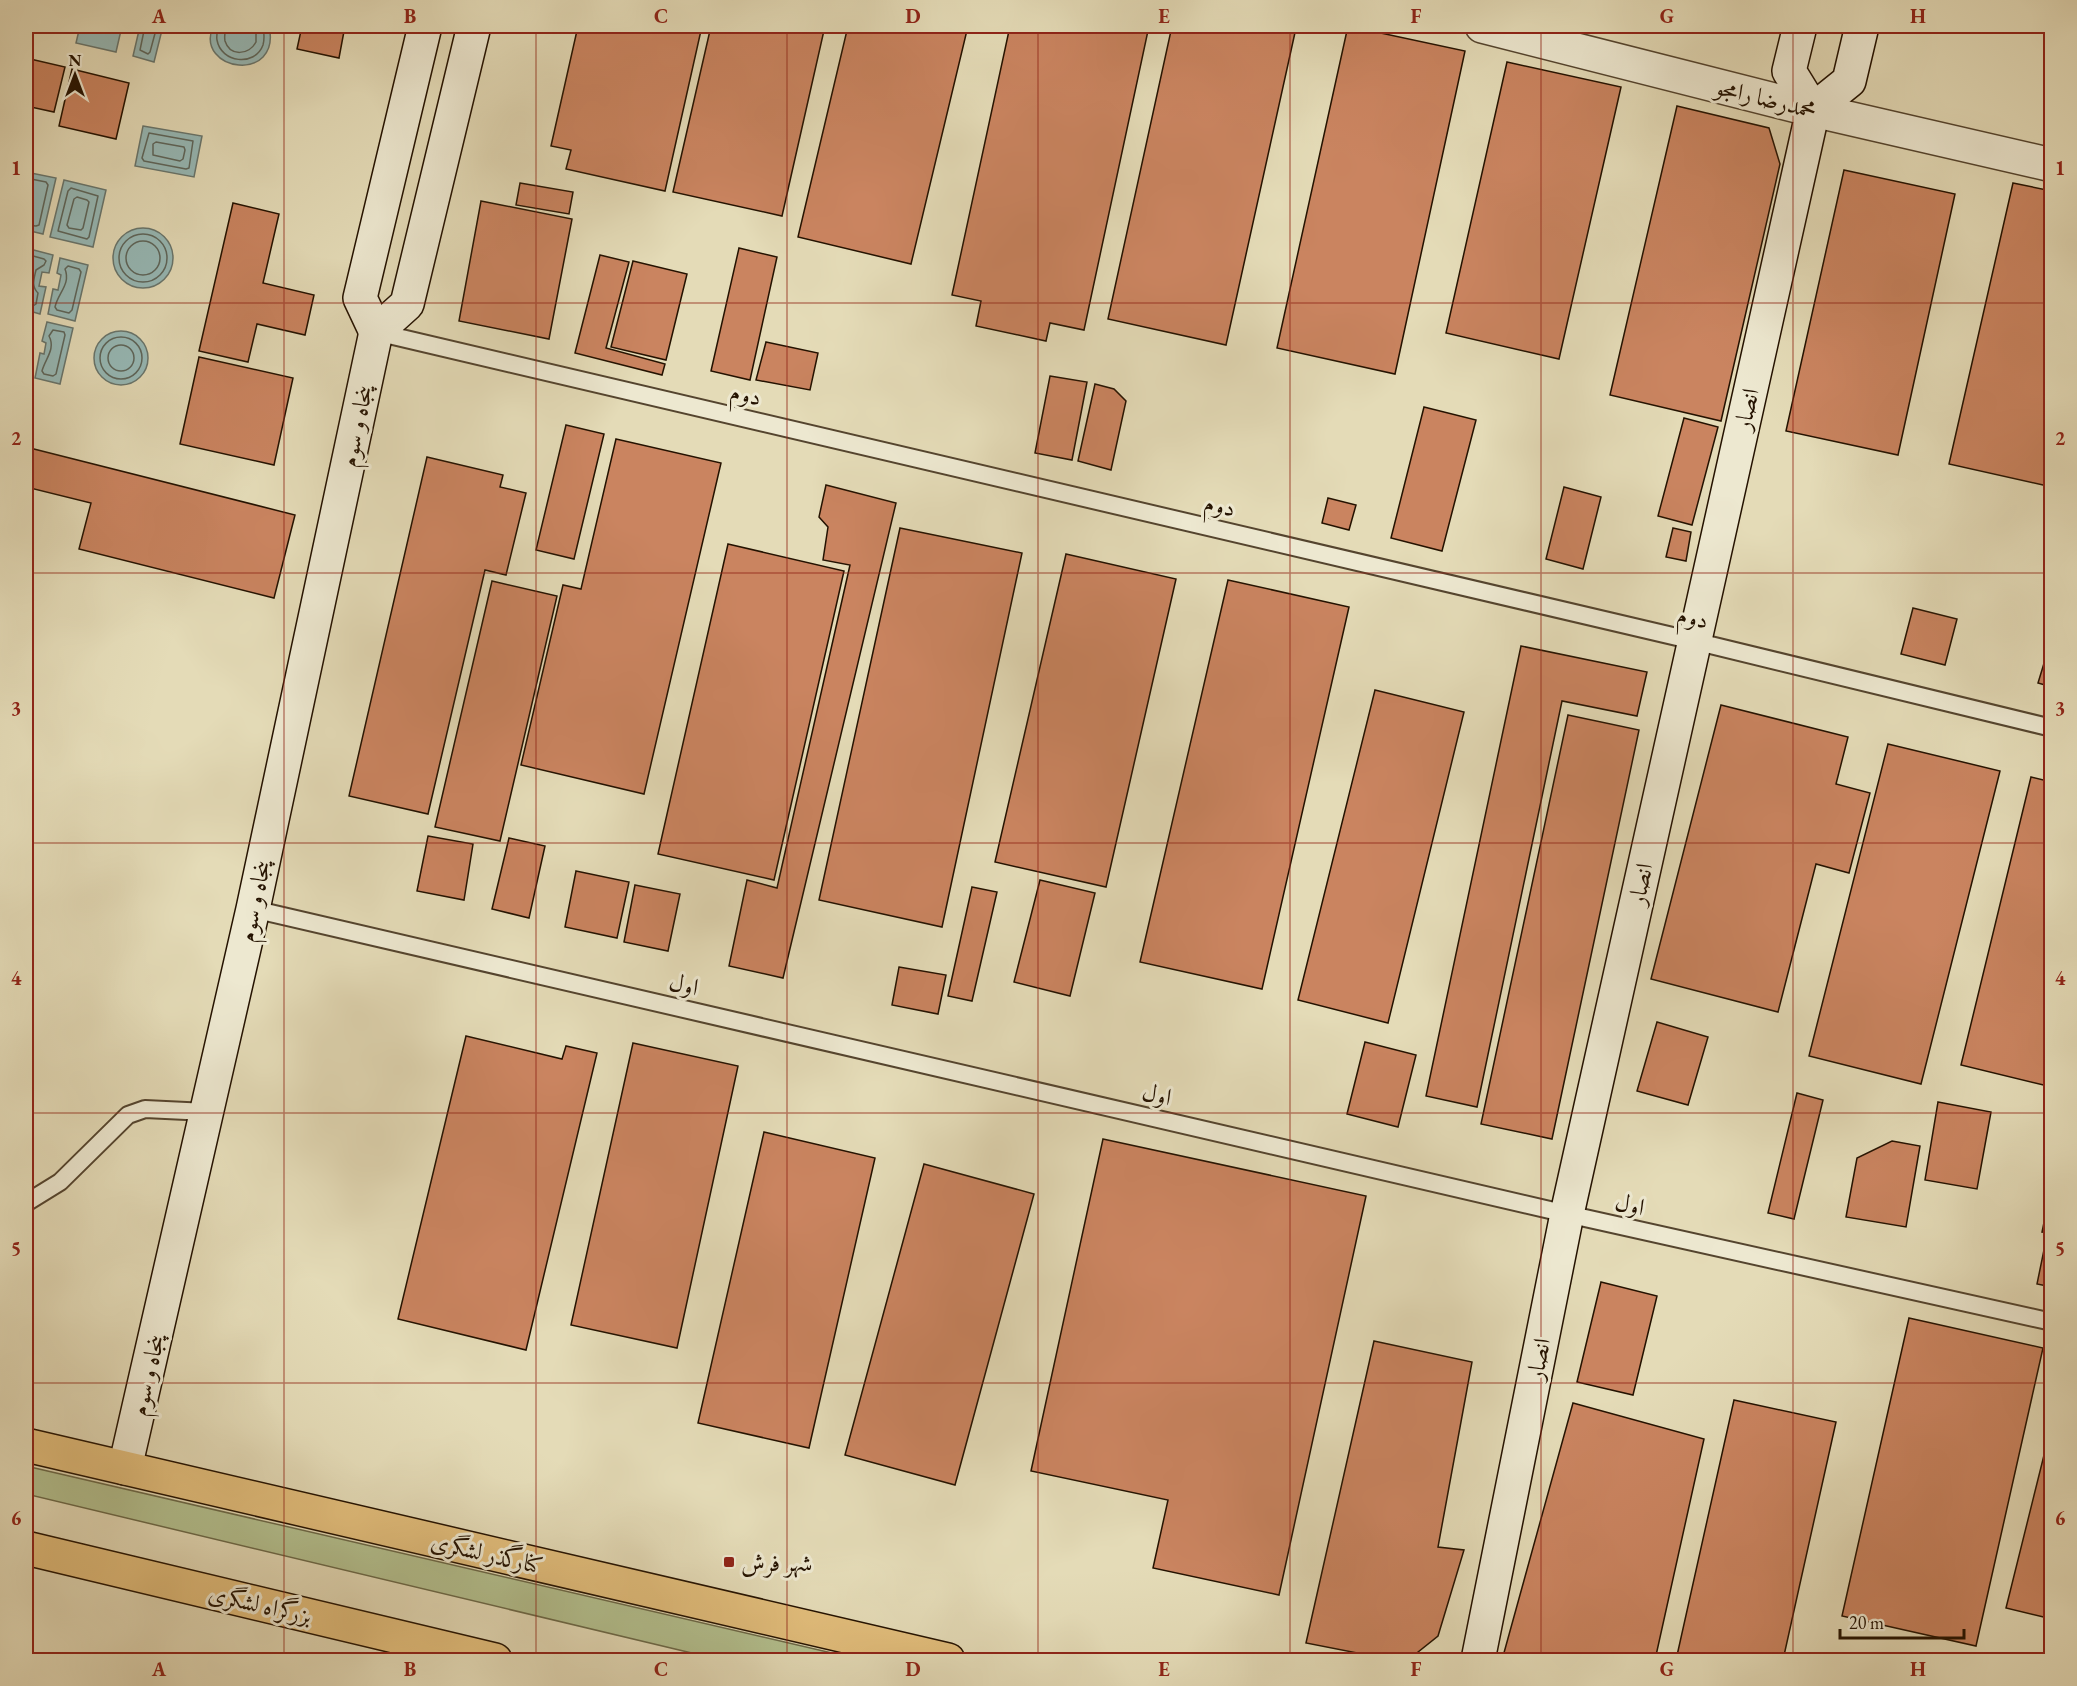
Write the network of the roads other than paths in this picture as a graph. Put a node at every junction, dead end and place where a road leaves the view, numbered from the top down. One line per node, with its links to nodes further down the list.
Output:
1 (425, 26): 8 (street)
2 (474, 26): 8 (street)
3 (1482, 26): 6 (street, محمدرضا رامجو)
4 (1800, 26): 6 (street)
5 (1862, 26): 6 (street)
6 (1813, 110): 7 (street, محمدرضا رامجو); 9 (street, انصار)
7 (2052, 165)
8 (376, 332): 9 (lane, دوم); 11 (street, پنجاه و سوم)
9 (1694, 641): 10 (lane, دوم); 14 (street, انصار)
10 (2052, 728)
11 (253, 909): 12 (street, پنجاه و سوم); 14 (lane, اول)
12 (207, 1112): 13 (lane); 17 (street, پنجاه و سوم)
13 (26, 1203)
14 (1567, 1214): 15 (lane, اول); 21 (street, انصار)
15 (2052, 1323)
16 (26, 1445): 17 (main road, کنارگذر لشگری)
17 (125, 1468): 20 (main road, کنارگذر لشگری)
18 (26, 1548): 19 (main road, بزرگراه لشگری)
19 (495, 1660)
20 (948, 1660)
21 (1478, 1660)

